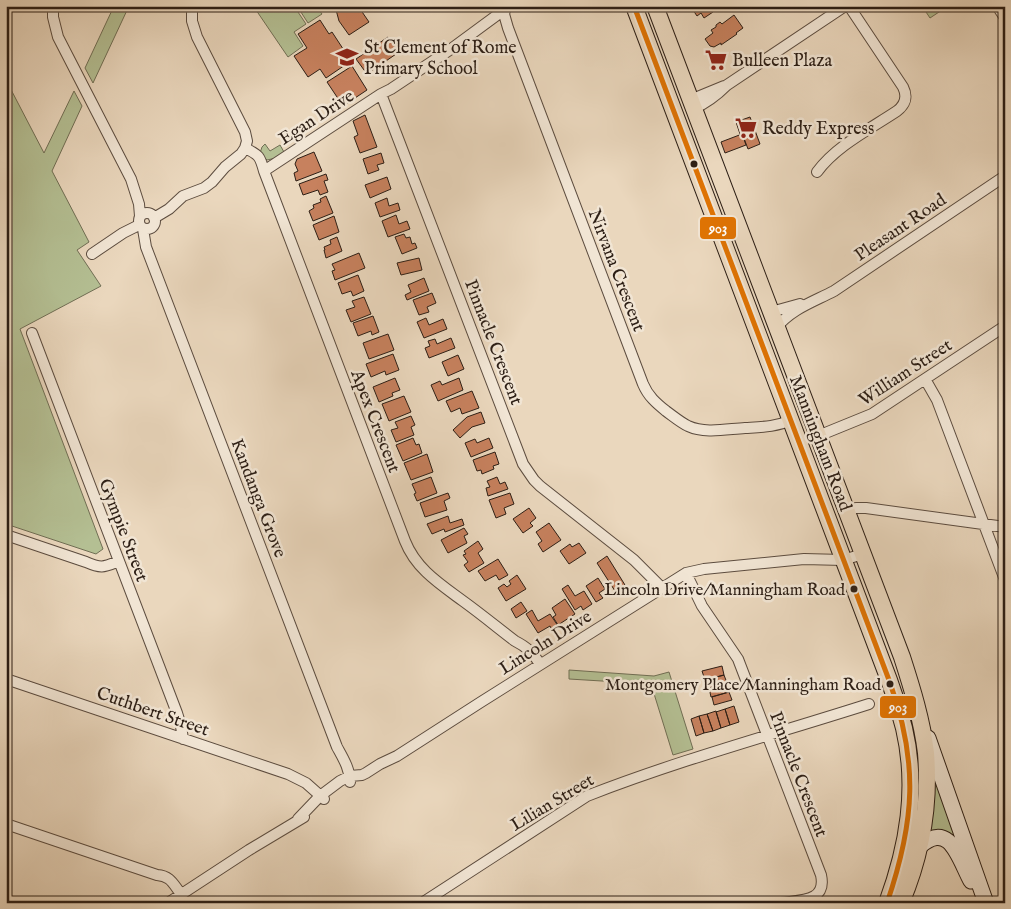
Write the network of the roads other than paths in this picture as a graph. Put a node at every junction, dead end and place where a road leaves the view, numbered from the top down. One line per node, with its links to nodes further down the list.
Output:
1 (53, 6): 17 (street, Kandanga Grove)
2 (192, 6): 13 (street)
3 (634, 6): 12 (main road, Manningham Road)
4 (654, 6): 11 (main road, Manningham Road)
5 (845, 6): 11 (street)
6 (849, 6): 15 (street)
7 (997, 6): 9 (street)
8 (507, 8): 10 (street, Egan Drive); 26 (street, Nirvana Crescent)
9 (1005, 18)
10 (381, 94): 14 (street, Egan Drive); 37 (street, Pinnacle Crescent)
11 (691, 104): 12 (main road); 20 (main road, Manningham Road)
12 (673, 110): 25 (main road, Manningham Road)
13 (245, 148): 14 (street); 17 (street)
14 (264, 171): 38 (street, Apex Crescent)
15 (817, 172)
16 (1005, 176): 19 (street, Pleasant Road)
17 (146, 221): 18 (street); 44 (street, Kandanga Grove)
18 (92, 254)
19 (811, 302): 20 (street, Pleasant Road); 22 (street, Pleasant Road)
20 (771, 312): 22 (main road, Manningham Road); 25 (main road)
21 (1005, 326): 24 (street, William Street)
22 (776, 328): 27 (main road, Manningham Road)
23 (32, 333): 34 (street, Gympie Street)
24 (925, 379): 27 (street, William Street); 29 (street)
25 (782, 397): 26 (main road, Manningham Road)
26 (791, 420): 33 (main road, Manningham Road)
27 (818, 436): 28 (main road, Manningham Road)
28 (846, 511): 29 (street); 32 (main road, Manningham Road)
29 (984, 524): 30 (street); 36 (street)
30 (1005, 527)
31 (6, 535): 34 (street)
32 (863, 554): 33 (street, Lincoln Drive); 41 (main road, Manningham Road)
33 (842, 555): 35 (street, Lincoln Drive); 51 (main road, Manningham Road)
34 (118, 558): 43 (street, Gympie Street)
35 (682, 575): 37 (street, Lincoln Drive); 42 (street, Pinnacle Crescent)
36 (1005, 580)
37 (665, 585): 38 (street, Lincoln Drive)
38 (537, 666): 44 (street, Lincoln Drive)
39 (6, 679): 43 (street, Cuthbert Street)
40 (869, 704): 42 (street, Lilian Street)
41 (919, 713): 47 (main road, Manningham Road); 54 (street)
42 (768, 736): 49 (street, Lilian Street); 50 (street, Pinnacle Crescent)
43 (183, 739): 45 (street, Cuthbert Street)
44 (349, 779): 45 (street, Lincoln Drive)
45 (322, 797): 48 (street, Lincoln Drive)
46 (6, 824): 48 (street)
47 (920, 846): 52 (main road, Manningham Road); 53 (street)
48 (174, 898)
49 (422, 903)
50 (781, 903)
51 (886, 903)
52 (901, 903)
53 (982, 903)
54 (986, 903)

